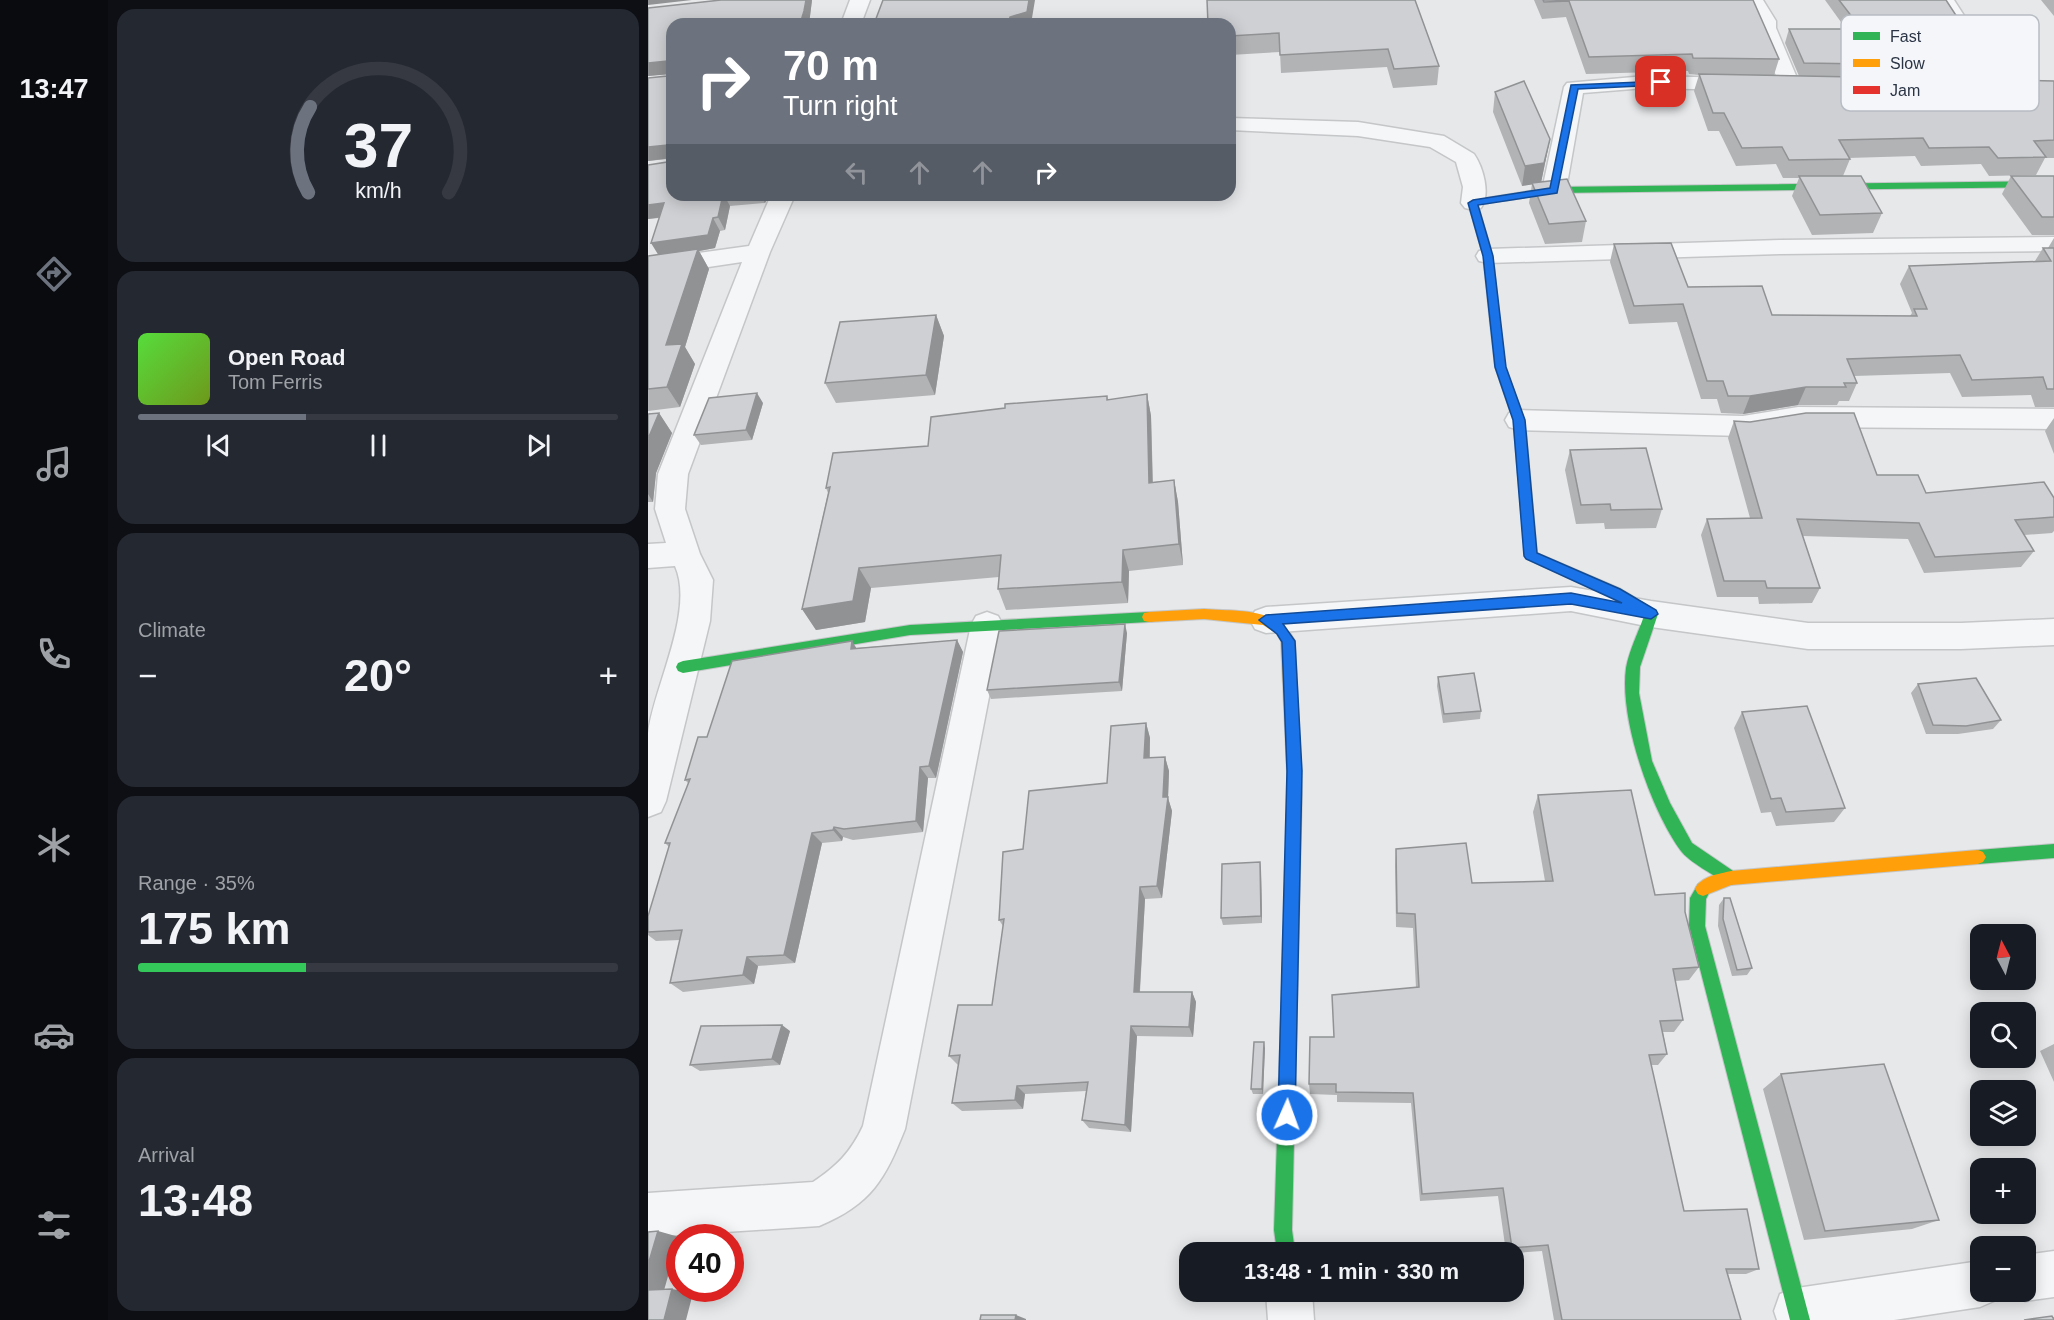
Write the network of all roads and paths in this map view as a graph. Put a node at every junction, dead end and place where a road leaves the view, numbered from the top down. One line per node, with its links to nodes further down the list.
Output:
1 (860, 0): 5 (street)
2 (1753, 0): 6 (street)
3 (1944, 0): 4 (street)
4 (1955, 15)
5 (853, 18)
6 (1790, 85): 7 (street); 10 (street)
7 (1812, 86)
8 (1236, 124): 12 (street)
9 (2054, 184): 10 (street)
10 (1554, 190): 12 (street)
11 (780, 201): 14 (street)
12 (1473, 203): 15 (street)
13 (2054, 244): 15 (street)
14 (758, 252): 16 (street); 19 (street)
15 (1488, 256): 18 (street)
16 (648, 268)
17 (2054, 419): 18 (street)
18 (1519, 420): 21 (street)
19 (685, 554): 20 (street); 25 (street)
20 (648, 556)
21 (1651, 614): 22 (street); 24 (street); 28 (street)
22 (1266, 620): 23 (street); 30 (street)
23 (987, 625): 25 (street); 29 (street)
24 (2054, 632)
25 (683, 667): 26 (street)
26 (649, 797)
27 (2054, 851): 28 (street)
28 (1731, 878): 35 (street)
29 (648, 1215)
30 (1285, 1242)
31 (2054, 1274): 32 (street)
32 (2036, 1276)
33 (1970, 1286): 35 (street)
34 (1290, 1302): 36 (street)
35 (1798, 1315)
36 (1292, 1320)

